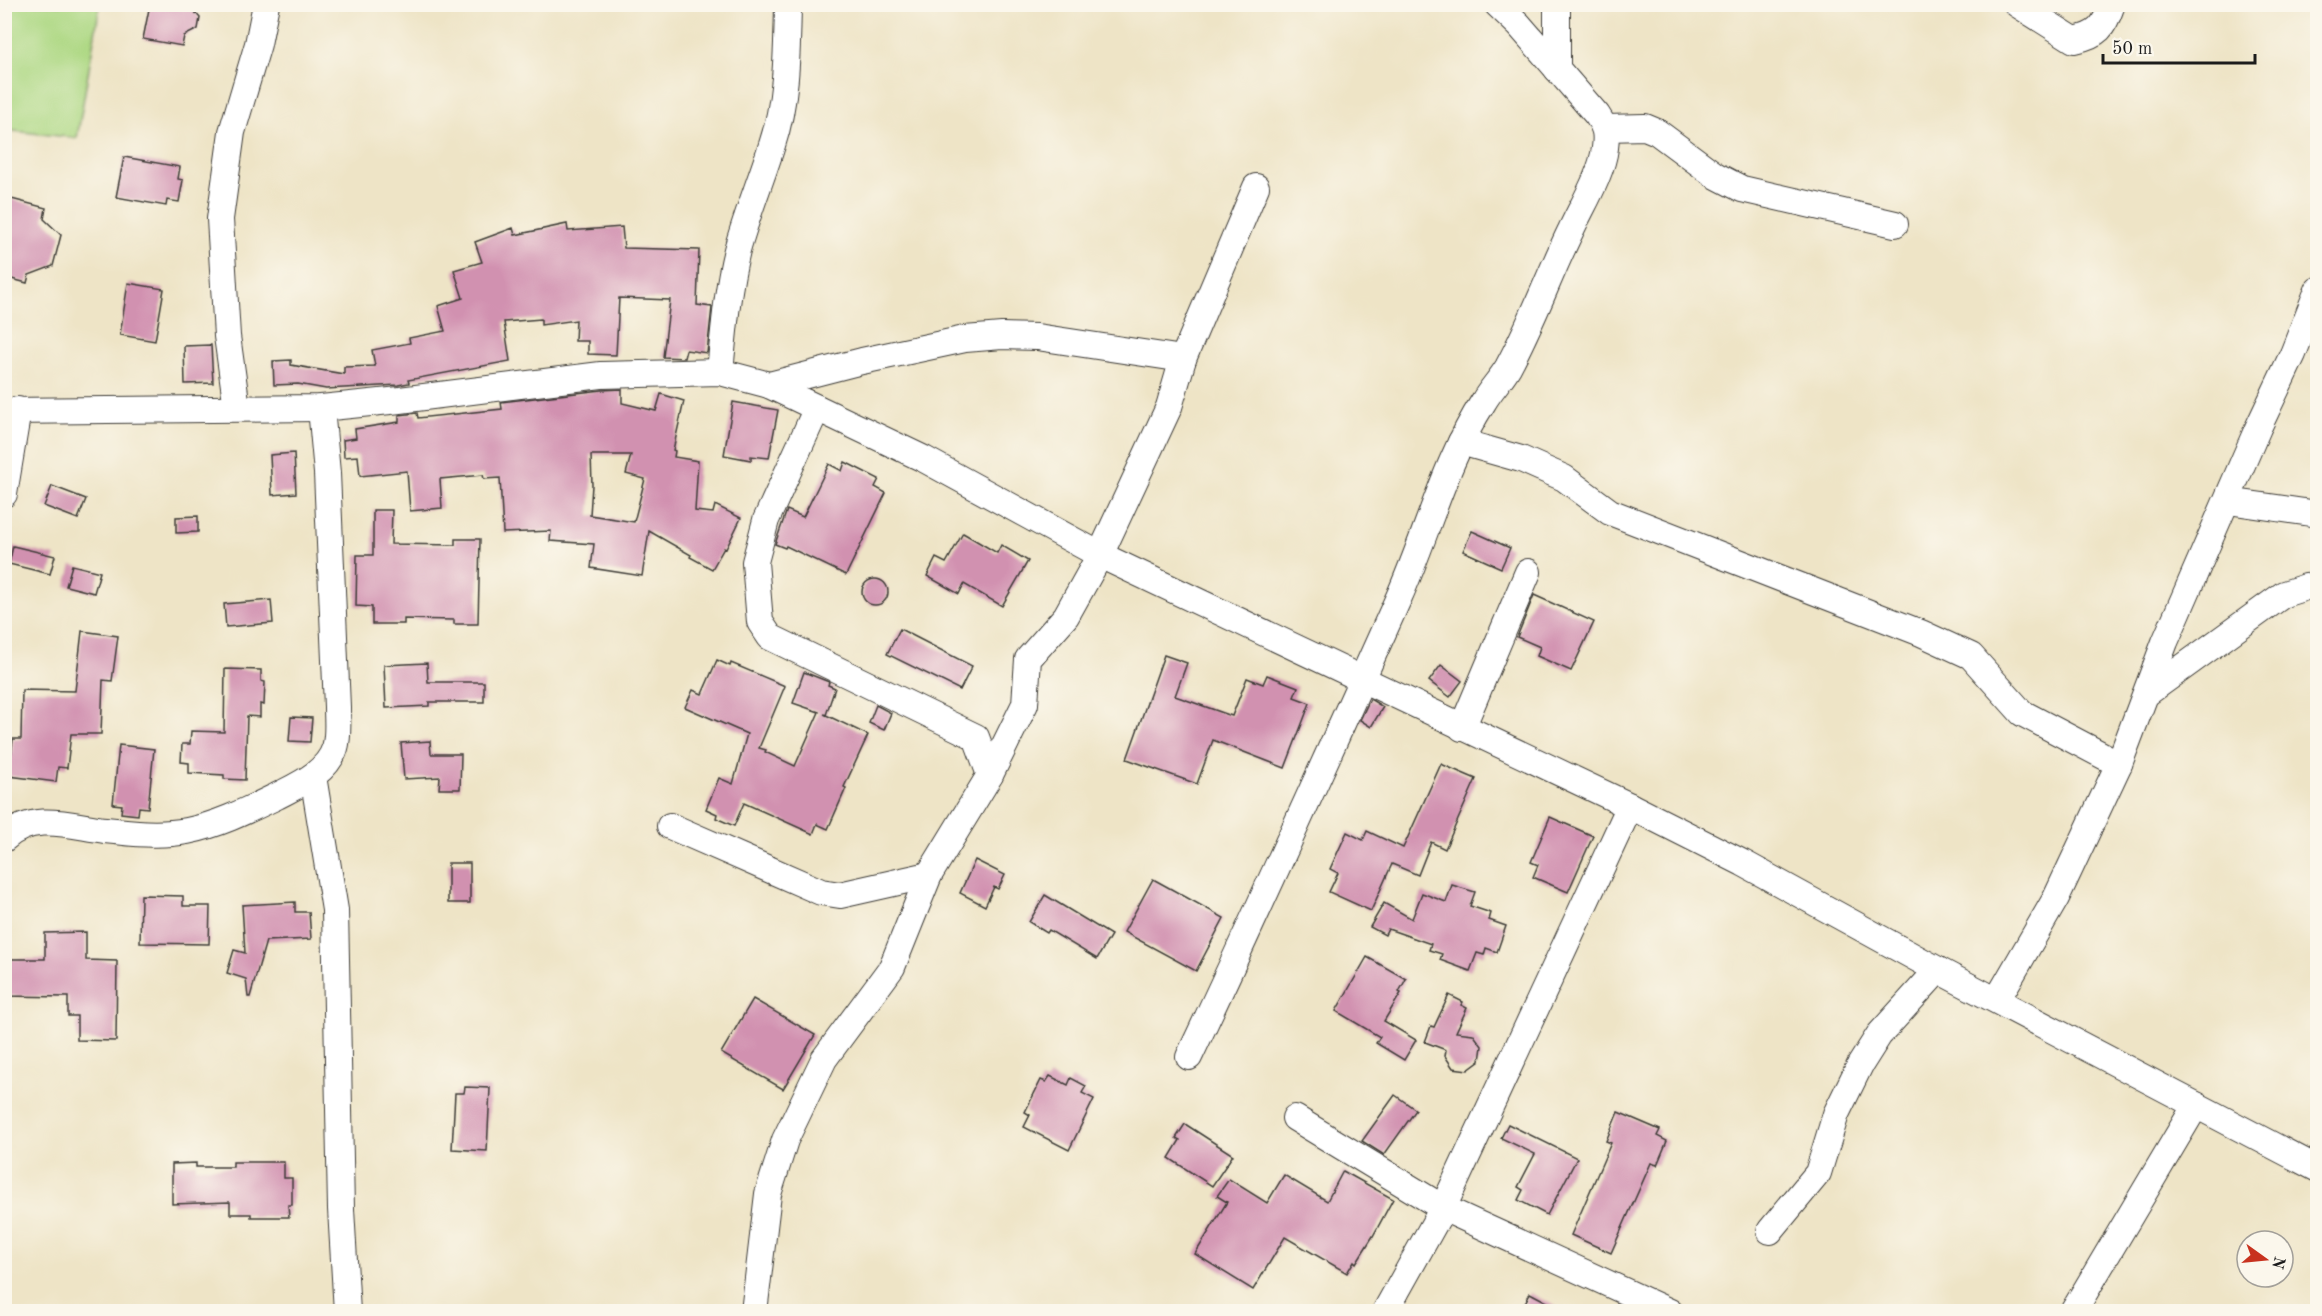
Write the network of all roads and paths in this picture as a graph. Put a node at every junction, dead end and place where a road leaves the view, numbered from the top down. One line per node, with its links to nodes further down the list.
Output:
1 (266, 4): 15 (street)
2 (788, 4): 13 (street)
3 (1497, 4): 7 (street)
4 (1557, 4): 7 (street)
5 (2017, 4): 6 (street)
6 (2112, 4)
7 (1557, 69): 8 (street)
8 (1606, 128): 10 (street); 19 (street)
9 (1256, 187): 12 (street)
10 (1895, 224)
11 (2318, 290): 21 (street)
12 (1183, 359): 14 (street); 23 (street)
13 (720, 372): 14 (street); 16 (street)
14 (769, 385): 17 (street)
15 (237, 408): 16 (street); 18 (street)
16 (321, 408): 31 (street)
17 (817, 408): 23 (street); 30 (street)
18 (11, 411): 20 (street)
19 (1461, 442): 26 (street); 29 (street)
20 (4, 494)
21 (2228, 501): 22 (street); 27 (street)
22 (2318, 514)
23 (1100, 555): 26 (street); 30 (street)
24 (1528, 572): 28 (street)
25 (2318, 586): 27 (street)
26 (1362, 680): 28 (street); 38 (street)
27 (2146, 694): 29 (street)
28 (1462, 728): 32 (street)
29 (2119, 764): 37 (street)
30 (990, 775): 35 (street)
31 (312, 776): 34 (street); 44 (street)
32 (1630, 806): 36 (street); 42 (street)
33 (670, 826): 35 (street)
34 (4, 839)
35 (929, 875): 45 (street)
36 (1938, 970): 37 (street); 43 (street)
37 (1997, 1000): 39 (street)
38 (1189, 1057)
39 (2196, 1105): 41 (street); 48 (street)
40 (1295, 1118): 42 (street)
41 (2318, 1169)
42 (1443, 1208): 46 (street); 47 (street)
43 (1770, 1231)
44 (347, 1311)
45 (754, 1311)
46 (1386, 1311)
47 (1670, 1311)
48 (2073, 1311)

